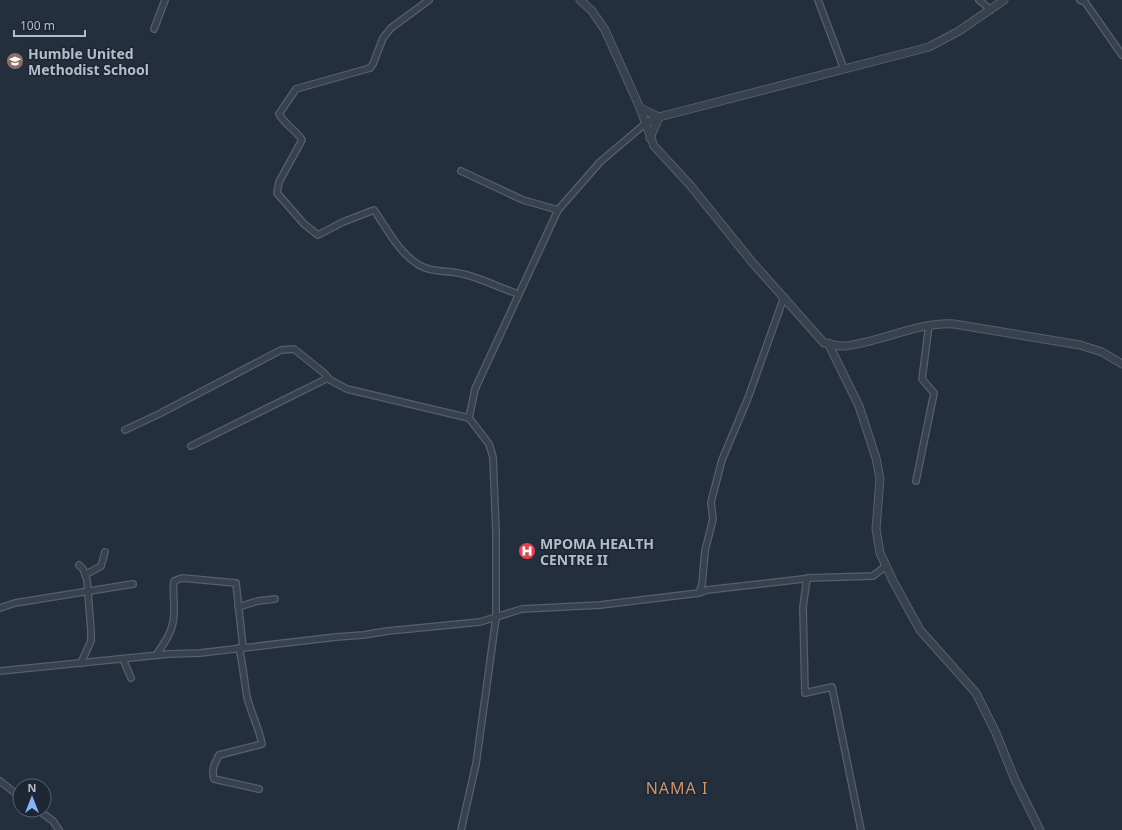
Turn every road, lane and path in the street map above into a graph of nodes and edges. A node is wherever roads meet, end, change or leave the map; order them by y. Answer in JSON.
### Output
{"nodes":[{"id":1,"x":165,"y":0,"type":"edge"},
{"id":2,"x":429,"y":0,"type":"edge"},
{"id":3,"x":580,"y":0,"type":"edge"},
{"id":4,"x":818,"y":0,"type":"edge"},
{"id":5,"x":979,"y":0,"type":"edge"},
{"id":6,"x":1004,"y":0,"type":"edge"},
{"id":7,"x":1080,"y":0,"type":"edge"},
{"id":8,"x":991,"y":10,"type":"junction"},
{"id":9,"x":154,"y":29,"type":"dead end"},
{"id":10,"x":1122,"y":55,"type":"edge"},
{"id":11,"x":844,"y":69,"type":"junction"},
{"id":12,"x":640,"y":108,"type":"junction"},
{"id":13,"x":659,"y":117,"type":"junction"},
{"id":14,"x":646,"y":123,"type":"junction"},
{"id":15,"x":650,"y":138,"type":"junction"},
{"id":16,"x":460,"y":171,"type":"dead end"},
{"id":17,"x":558,"y":210,"type":"junction"},
{"id":18,"x":518,"y":294,"type":"junction"},
{"id":19,"x":784,"y":297,"type":"junction"},
{"id":20,"x":929,"y":325,"type":"junction"},
{"id":21,"x":828,"y":343,"type":"junction"},
{"id":22,"x":1122,"y":364,"type":"edge"},
{"id":23,"x":328,"y":378,"type":"junction"},
{"id":24,"x":469,"y":418,"type":"junction"},
{"id":25,"x":125,"y":430,"type":"dead end"},
{"id":26,"x":191,"y":446,"type":"dead end"},
{"id":27,"x":916,"y":481,"type":"dead end"},
{"id":28,"x":105,"y":552,"type":"dead end"},
{"id":29,"x":79,"y":566,"type":"dead end"},
{"id":30,"x":886,"y":566,"type":"junction"},
{"id":31,"x":85,"y":575,"type":"junction"},
{"id":32,"x":803,"y":579,"type":"dead end"},
{"id":33,"x":133,"y":584,"type":"dead end"},
{"id":34,"x":88,"y":591,"type":"junction"},
{"id":35,"x":699,"y":593,"type":"junction"},
{"id":36,"x":275,"y":600,"type":"dead end"},
{"id":37,"x":238,"y":607,"type":"junction"},
{"id":38,"x":0,"y":608,"type":"edge"},
{"id":39,"x":496,"y":618,"type":"junction"},
{"id":40,"x":241,"y":648,"type":"junction"},
{"id":41,"x":156,"y":655,"type":"junction"},
{"id":42,"x":123,"y":659,"type":"junction"},
{"id":43,"x":81,"y":663,"type":"junction"},
{"id":44,"x":0,"y":671,"type":"edge"},
{"id":45,"x":131,"y":678,"type":"dead end"},
{"id":46,"x":0,"y":781,"type":"edge"},
{"id":47,"x":259,"y":788,"type":"dead end"},
{"id":48,"x":12,"y":791,"type":"edge"},
{"id":49,"x":49,"y":818,"type":"edge"},
{"id":50,"x":59,"y":830,"type":"edge"},
{"id":51,"x":461,"y":830,"type":"edge"},
{"id":52,"x":861,"y":830,"type":"edge"},
{"id":53,"x":1040,"y":830,"type":"edge"}],
"edges":[{"from":1,"to":9,"type":"street"},
{"from":2,"to":18,"type":"street"},
{"from":3,"to":12,"type":"street"},
{"from":4,"to":11,"type":"street"},
{"from":5,"to":8,"type":"street"},
{"from":6,"to":8,"type":"street"},
{"from":7,"to":10,"type":"street"},
{"from":8,"to":11,"type":"street"},
{"from":11,"to":13,"type":"street"},
{"from":12,"to":13,"type":"street"},
{"from":12,"to":14,"type":"street"},
{"from":13,"to":14,"type":"street"},
{"from":13,"to":15,"type":"street"},
{"from":14,"to":15,"type":"street"},
{"from":14,"to":17,"type":"street"},
{"from":15,"to":19,"type":"street"},
{"from":16,"to":17,"type":"street"},
{"from":17,"to":18,"type":"street"},
{"from":18,"to":24,"type":"street"},
{"from":19,"to":21,"type":"street"},
{"from":19,"to":35,"type":"street"},
{"from":20,"to":21,"type":"street"},
{"from":20,"to":22,"type":"street"},
{"from":20,"to":27,"type":"street"},
{"from":21,"to":30,"type":"street"},
{"from":23,"to":24,"type":"street"},
{"from":23,"to":25,"type":"street"},
{"from":23,"to":26,"type":"street"},
{"from":24,"to":39,"type":"street"},
{"from":28,"to":31,"type":"street"},
{"from":29,"to":31,"type":"street"},
{"from":30,"to":52,"type":"street"},
{"from":30,"to":53,"type":"street"},
{"from":31,"to":34,"type":"street"},
{"from":32,"to":35,"type":"street"},
{"from":33,"to":34,"type":"street"},
{"from":34,"to":38,"type":"street"},
{"from":34,"to":43,"type":"street"},
{"from":35,"to":39,"type":"street"},
{"from":36,"to":37,"type":"street"},
{"from":37,"to":40,"type":"street"},
{"from":37,"to":41,"type":"street"},
{"from":39,"to":40,"type":"street"},
{"from":39,"to":51,"type":"street"},
{"from":40,"to":41,"type":"street"},
{"from":40,"to":47,"type":"street"},
{"from":41,"to":42,"type":"street"},
{"from":42,"to":43,"type":"street"},
{"from":42,"to":45,"type":"street"},
{"from":43,"to":44,"type":"street"},
{"from":46,"to":48,"type":"street"},
{"from":49,"to":50,"type":"street"}]}
